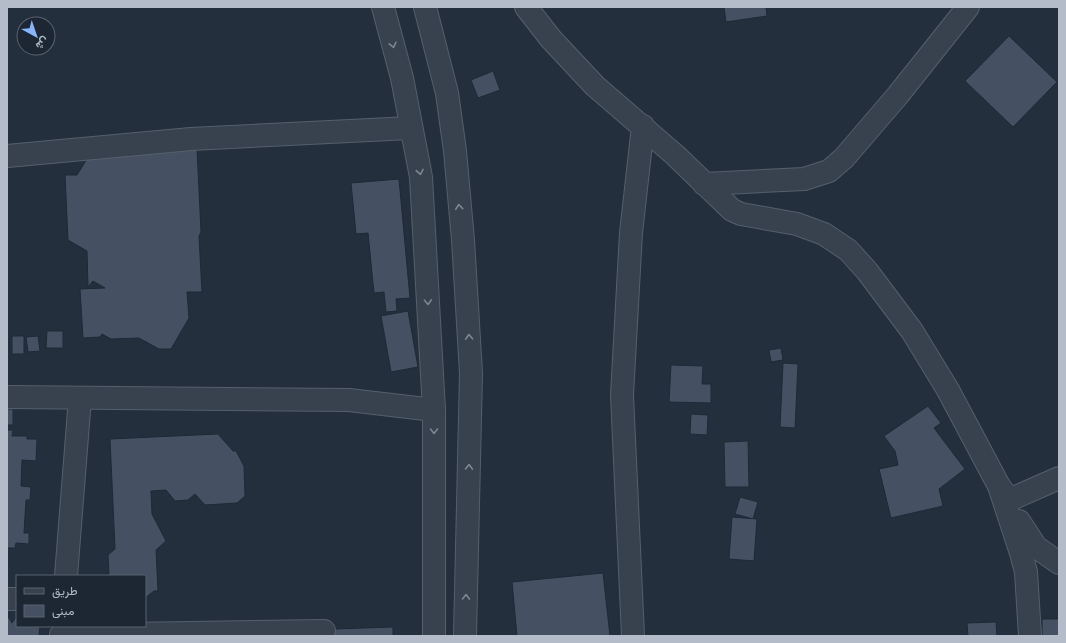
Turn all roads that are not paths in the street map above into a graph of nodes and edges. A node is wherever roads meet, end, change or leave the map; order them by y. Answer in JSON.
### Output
{"nodes":[{"id":1,"x":383,"y":7,"type":"edge"},
{"id":2,"x":424,"y":7,"type":"edge"},
{"id":3,"x":526,"y":7,"type":"edge"},
{"id":4,"x":968,"y":7,"type":"edge"},
{"id":5,"x":643,"y":126,"type":"junction"},
{"id":6,"x":410,"y":128,"type":"junction"},
{"id":7,"x":7,"y":156,"type":"edge"},
{"id":8,"x":704,"y":184,"type":"junction"},
{"id":9,"x":7,"y":397,"type":"edge"},
{"id":10,"x":80,"y":398,"type":"junction"},
{"id":11,"x":434,"y":410,"type":"junction"},
{"id":12,"x":1059,"y":478,"type":"edge"},
{"id":13,"x":1004,"y":493,"type":"junction"},
{"id":14,"x":1059,"y":563,"type":"edge"},
{"id":15,"x":66,"y":575,"type":"edge"},
{"id":16,"x":324,"y":631,"type":"dead end"},
{"id":17,"x":61,"y":632,"type":"edge"},
{"id":18,"x":236,"y":634,"type":"edge"},
{"id":19,"x":434,"y":636,"type":"edge"},
{"id":20,"x":465,"y":636,"type":"edge"},
{"id":21,"x":633,"y":636,"type":"edge"},
{"id":22,"x":1030,"y":636,"type":"edge"}],
"edges":[{"from":1,"to":6,"type":"street","one_way":true},
{"from":20,"to":2,"type":"street","one_way":true},
{"from":3,"to":5,"type":"street"},
{"from":4,"to":8,"type":"street"},
{"from":5,"to":8,"type":"street"},
{"from":5,"to":21,"type":"street"},
{"from":6,"to":7,"type":"street"},
{"from":6,"to":11,"type":"street","one_way":true},
{"from":8,"to":13,"type":"street"},
{"from":9,"to":10,"type":"street"},
{"from":10,"to":11,"type":"street"},
{"from":10,"to":15,"type":"street"},
{"from":11,"to":19,"type":"street","one_way":true},
{"from":12,"to":13,"type":"street"},
{"from":13,"to":14,"type":"street"},
{"from":13,"to":22,"type":"street"},
{"from":16,"to":18,"type":"street"},
{"from":17,"to":18,"type":"street"}]}
